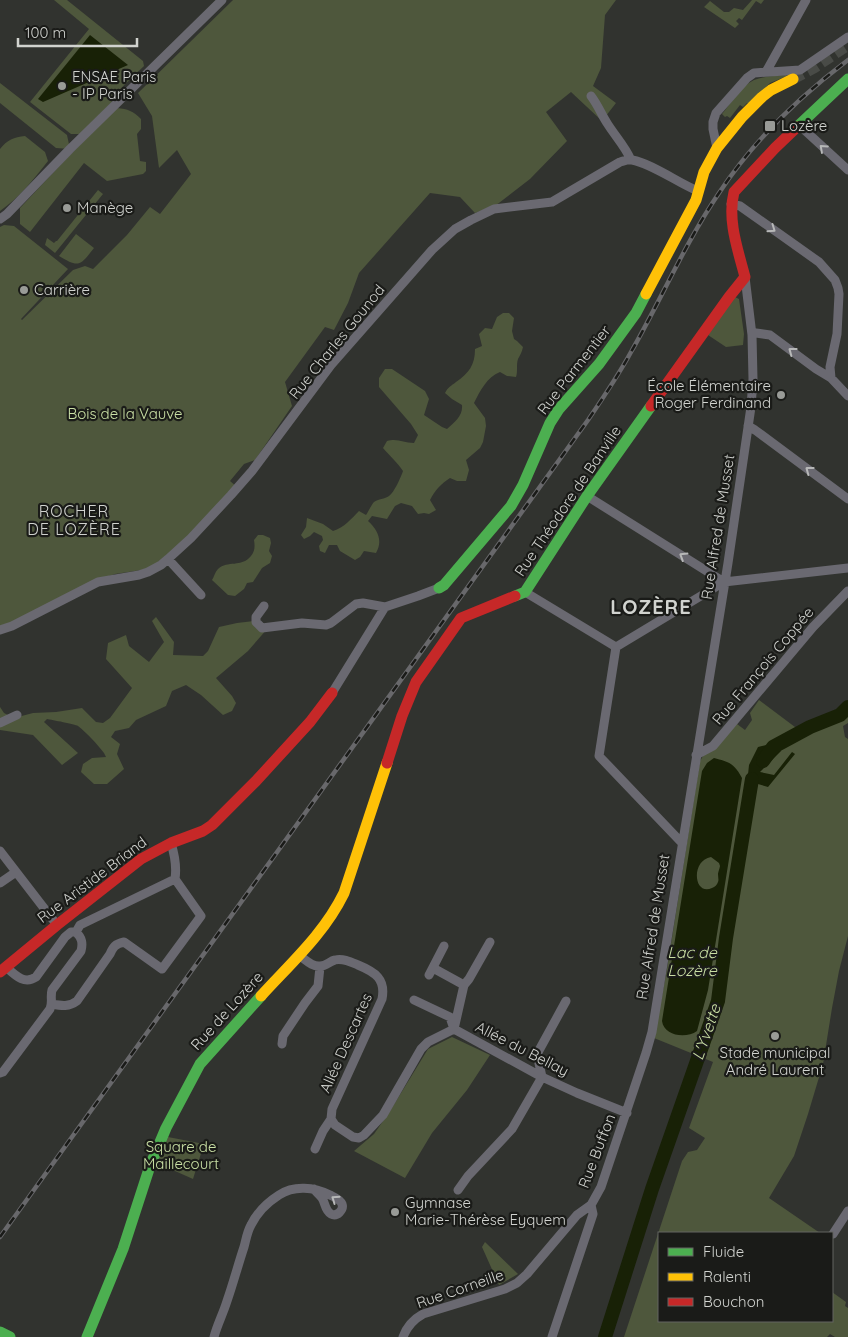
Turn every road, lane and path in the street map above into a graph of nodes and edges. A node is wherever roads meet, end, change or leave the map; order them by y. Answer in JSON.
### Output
{"nodes":[{"id":1,"x":222,"y":0,"type":"edge"},
{"id":2,"x":806,"y":0,"type":"edge"},
{"id":3,"x":848,"y":37,"type":"edge"},
{"id":4,"x":766,"y":72,"type":"junction"},
{"id":5,"x":793,"y":79,"type":"tunnel mouth"},
{"id":6,"x":848,"y":79,"type":"edge"},
{"id":7,"x":591,"y":96,"type":"dead end"},
{"id":8,"x":799,"y":125,"type":"junction"},
{"id":9,"x":717,"y":148,"type":"junction"},
{"id":10,"x":631,"y":160,"type":"junction"},
{"id":11,"x":848,"y":170,"type":"edge"},
{"id":12,"x":700,"y":188,"type":"junction"},
{"id":13,"x":731,"y":204,"type":"junction"},
{"id":14,"x":0,"y":219,"type":"edge"},
{"id":15,"x":745,"y":277,"type":"junction"},
{"id":16,"x":843,"y":294,"type":"edge"},
{"id":17,"x":752,"y":335,"type":"junction"},
{"id":18,"x":831,"y":378,"type":"junction"},
{"id":19,"x":848,"y":396,"type":"edge"},
{"id":20,"x":748,"y":426,"type":"junction"},
{"id":21,"x":587,"y":496,"type":"junction"},
{"id":22,"x":848,"y":499,"type":"edge"},
{"id":23,"x":168,"y":559,"type":"junction"},
{"id":24,"x":848,"y":568,"type":"edge"},
{"id":25,"x":724,"y":582,"type":"junction"},
{"id":26,"x":439,"y":588,"type":"joint"},
{"id":27,"x":848,"y":590,"type":"edge"},
{"id":28,"x":525,"y":592,"type":"junction"},
{"id":29,"x":201,"y":595,"type":"dead end"},
{"id":30,"x":264,"y":606,"type":"dead end"},
{"id":31,"x":385,"y":607,"type":"junction"},
{"id":32,"x":0,"y":630,"type":"edge"},
{"id":33,"x":616,"y":647,"type":"junction"},
{"id":34,"x":332,"y":693,"type":"joint"},
{"id":35,"x":17,"y":715,"type":"dead end"},
{"id":36,"x":402,"y":716,"type":"joint"},
{"id":37,"x":0,"y":723,"type":"edge"},
{"id":38,"x":696,"y":754,"type":"junction"},
{"id":39,"x":171,"y":843,"type":"junction"},
{"id":40,"x":682,"y":843,"type":"junction"},
{"id":41,"x":0,"y":851,"type":"edge"},
{"id":42,"x":16,"y":872,"type":"junction"},
{"id":43,"x":175,"y":879,"type":"junction"},
{"id":44,"x":0,"y":884,"type":"edge"},
{"id":45,"x":57,"y":925,"type":"junction"},
{"id":46,"x":76,"y":932,"type":"junction"},
{"id":47,"x":490,"y":942,"type":"dead end"},
{"id":48,"x":444,"y":946,"type":"dead end"},
{"id":49,"x":300,"y":956,"type":"junction"},
{"id":50,"x":320,"y":966,"type":"junction"},
{"id":51,"x":3,"y":970,"type":"edge"},
{"id":52,"x":464,"y":984,"type":"junction"},
{"id":53,"x":414,"y":1000,"type":"dead end"},
{"id":54,"x":566,"y":1001,"type":"dead end"},
{"id":55,"x":52,"y":1004,"type":"junction"},
{"id":56,"x":454,"y":1029,"type":"junction"},
{"id":57,"x":652,"y":1032,"type":"joint"},
{"id":58,"x":282,"y":1044,"type":"dead end"},
{"id":59,"x":0,"y":1073,"type":"edge"},
{"id":60,"x":542,"y":1076,"type":"junction"},
{"id":61,"x":627,"y":1113,"type":"junction"},
{"id":62,"x":331,"y":1119,"type":"junction"},
{"id":63,"x":315,"y":1149,"type":"dead end"},
{"id":64,"x":314,"y":1189,"type":"dead end"},
{"id":65,"x":458,"y":1190,"type":"dead end"},
{"id":66,"x":591,"y":1205,"type":"junction"},
{"id":67,"x":848,"y":1211,"type":"edge"},
{"id":68,"x":833,"y":1233,"type":"edge"},
{"id":69,"x":0,"y":1332,"type":"edge"},
{"id":70,"x":10,"y":1337,"type":"edge"},
{"id":71,"x":80,"y":1337,"type":"edge"},
{"id":72,"x":88,"y":1337,"type":"edge"},
{"id":73,"x":214,"y":1337,"type":"edge"},
{"id":74,"x":403,"y":1337,"type":"edge"},
{"id":75,"x":552,"y":1337,"type":"edge"}],
"edges":[{"from":1,"to":14,"type":"street"},
{"from":2,"to":4,"type":"street"},
{"from":3,"to":4,"type":"street"},
{"from":4,"to":9,"type":"street"},
{"from":5,"to":9,"type":"street","name":"Rue Parmentier"},
{"from":6,"to":8,"type":"street"},
{"from":7,"to":10,"type":"street"},
{"from":11,"to":8,"type":"street","one_way":true},
{"from":8,"to":13,"type":"street"},
{"from":9,"to":12,"type":"street","name":"Rue Parmentier"},
{"from":10,"to":12,"type":"street"},
{"from":10,"to":23,"type":"street","name":"Rue Charles Gounod"},
{"from":12,"to":26,"type":"street","name":"Rue Parmentier"},
{"from":13,"to":15,"type":"street","name":"Rue Alfred de Musset"},
{"from":13,"to":16,"type":"street","one_way":true},
{"from":15,"to":17,"type":"street","name":"Rue Alfred de Musset"},
{"from":15,"to":21,"type":"street","name":"Rue Théodore de Banville"},
{"from":16,"to":18,"type":"street"},
{"from":18,"to":17,"type":"street","one_way":true},
{"from":17,"to":20,"type":"street","name":"Rue Alfred de Musset"},
{"from":18,"to":19,"type":"street"},
{"from":22,"to":20,"type":"street","one_way":true},
{"from":20,"to":25,"type":"street","name":"Rue Alfred de Musset"},
{"from":25,"to":21,"type":"street","one_way":true},
{"from":21,"to":28,"type":"street","name":"Rue Théodore de Banville"},
{"from":23,"to":29,"type":"street"},
{"from":23,"to":32,"type":"street","name":"Rue Charles Gounod"},
{"from":24,"to":25,"type":"street"},
{"from":25,"to":33,"type":"street"},
{"from":25,"to":38,"type":"street","name":"Rue Alfred de Musset"},
{"from":26,"to":31,"type":"street"},
{"from":27,"to":38,"type":"street","name":"Rue François Coppée"},
{"from":28,"to":33,"type":"street"},
{"from":28,"to":36,"type":"street","name":"Rue Théodore de Banville"},
{"from":30,"to":31,"type":"street"},
{"from":31,"to":34,"type":"street"},
{"from":33,"to":40,"type":"street"},
{"from":34,"to":39,"type":"street","name":"Rue Aristide Briand"},
{"from":35,"to":37,"type":"street"},
{"from":36,"to":49,"type":"street","name":"Rue de Lozère"},
{"from":38,"to":40,"type":"street","name":"Rue Alfred de Musset"},
{"from":39,"to":43,"type":"street"},
{"from":39,"to":45,"type":"street","name":"Rue Aristide Briand"},
{"from":40,"to":57,"type":"street","name":"Rue Alfred de Musset"},
{"from":41,"to":42,"type":"street"},
{"from":42,"to":44,"type":"street"},
{"from":42,"to":45,"type":"street"},
{"from":43,"to":46,"type":"street"},
{"from":43,"to":55,"type":"street"},
{"from":45,"to":51,"type":"street","name":"Rue Aristide Briand"},
{"from":46,"to":51,"type":"street"},
{"from":46,"to":55,"type":"street"},
{"from":47,"to":52,"type":"street"},
{"from":48,"to":52,"type":"street"},
{"from":49,"to":50,"type":"street"},
{"from":49,"to":72,"type":"street","name":"Rue de Lozère"},
{"from":50,"to":58,"type":"street"},
{"from":50,"to":62,"type":"street","name":"Allée Descartes"},
{"from":52,"to":56,"type":"street"},
{"from":53,"to":56,"type":"street","name":"Allée du Bellay"},
{"from":54,"to":60,"type":"street"},
{"from":55,"to":59,"type":"street"},
{"from":56,"to":60,"type":"street","name":"Allée du Bellay"},
{"from":56,"to":62,"type":"street"},
{"from":57,"to":61,"type":"street","name":"Rue Buffon"},
{"from":60,"to":61,"type":"street","name":"Allée du Bellay"},
{"from":60,"to":65,"type":"street"},
{"from":61,"to":66,"type":"street","name":"Rue Buffon"},
{"from":62,"to":63,"type":"street","name":"Allée Descartes"},
{"from":64,"to":73,"type":"street"},
{"from":66,"to":74,"type":"street","name":"Rue Corneille"},
{"from":66,"to":75,"type":"street","name":"Rue Buffon"},
{"from":67,"to":68,"type":"street"},
{"from":69,"to":70,"type":"street"},
{"from":71,"to":72,"type":"street"}]}
